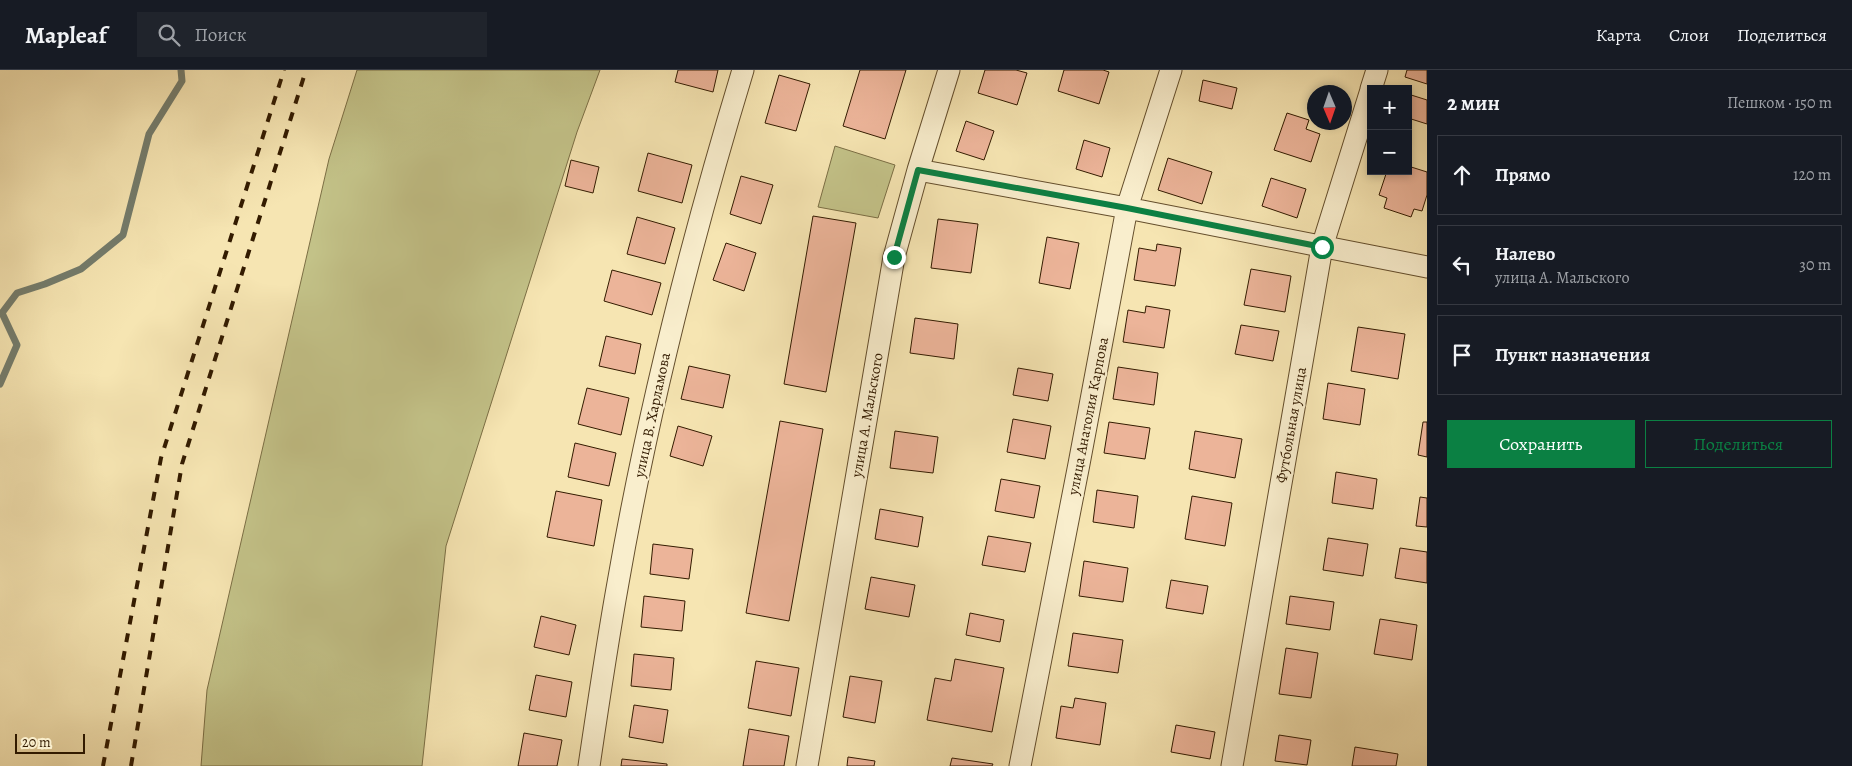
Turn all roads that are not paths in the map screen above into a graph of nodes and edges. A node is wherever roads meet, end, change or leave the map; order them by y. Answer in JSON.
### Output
{"nodes":[{"id":1,"x":743,"y":70,"type":"edge"},
{"id":2,"x":949,"y":70,"type":"edge"},
{"id":3,"x":1171,"y":70,"type":"edge"},
{"id":4,"x":1377,"y":70,"type":"edge"},
{"id":5,"x":1372,"y":85,"type":"edge"},
{"id":6,"x":1367,"y":102,"type":"edge"},
{"id":7,"x":918,"y":170,"type":"junction"},
{"id":8,"x":1127,"y":208,"type":"junction"},
{"id":9,"x":1322,"y":247,"type":"junction"},
{"id":10,"x":1427,"y":267,"type":"edge"},
{"id":11,"x":589,"y":766,"type":"edge"},
{"id":12,"x":807,"y":766,"type":"edge"},
{"id":13,"x":1020,"y":766,"type":"edge"},
{"id":14,"x":1232,"y":766,"type":"edge"}],
"edges":[{"from":1,"to":11,"type":"street","name":"улица В. Харламова"},
{"from":2,"to":7,"type":"street","name":"улица А. Мальского"},
{"from":3,"to":8,"type":"street","name":"улица Анатолия Карпова"},
{"from":4,"to":5,"type":"street","name":"Футбольная улица"},
{"from":6,"to":9,"type":"street","name":"Футбольная улица"},
{"from":7,"to":8,"type":"street"},
{"from":7,"to":12,"type":"street","name":"улица А. Мальского"},
{"from":8,"to":9,"type":"street"},
{"from":8,"to":13,"type":"street","name":"улица Анатолия Карпова"},
{"from":9,"to":10,"type":"street"},
{"from":9,"to":14,"type":"street","name":"Футбольная улица"}]}
